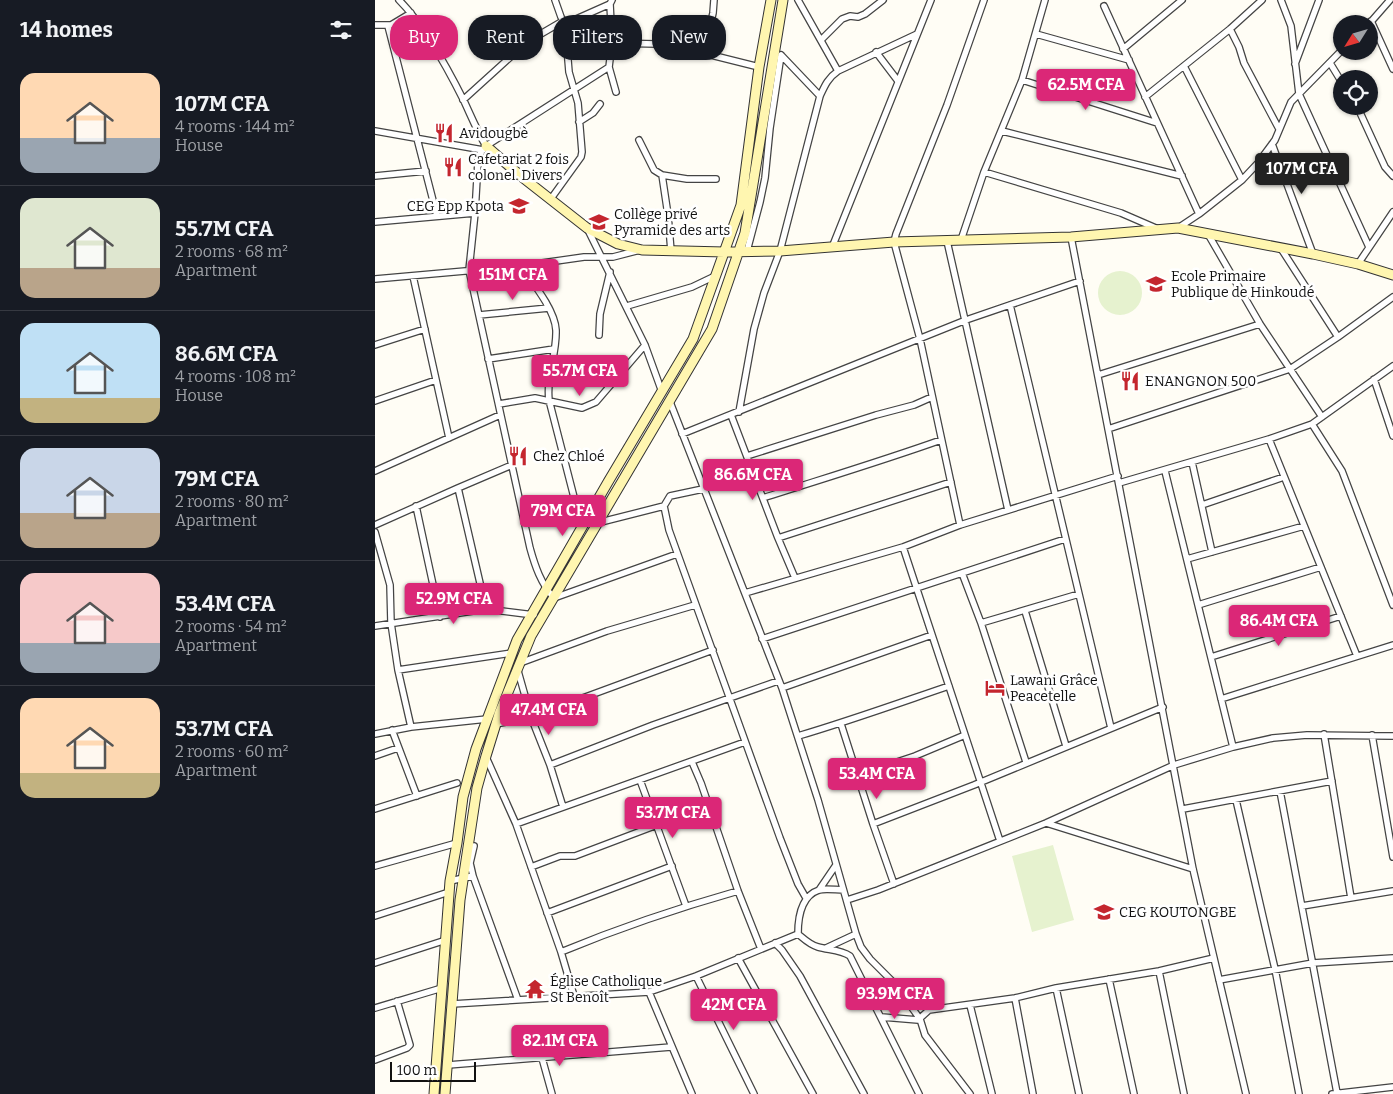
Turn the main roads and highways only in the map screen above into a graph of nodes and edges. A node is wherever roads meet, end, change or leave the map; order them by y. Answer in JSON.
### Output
{"nodes":[{"id":1,"x":771,"y":0,"type":"edge"},
{"id":2,"x":783,"y":0,"type":"edge"},
{"id":3,"x":485,"y":148,"type":"road end"},
{"id":4,"x":743,"y":251,"type":"junction"},
{"id":5,"x":725,"y":252,"type":"junction"},
{"id":6,"x":1393,"y":275,"type":"edge"},
{"id":7,"x":434,"y":1094,"type":"edge"},
{"id":8,"x":445,"y":1094,"type":"edge"}],
"edges":[{"from":1,"to":5,"type":"main road"},
{"from":2,"to":4,"type":"main road"},
{"from":3,"to":5,"type":"main road"},
{"from":4,"to":5,"type":"main road"},
{"from":4,"to":6,"type":"main road"},
{"from":4,"to":8,"type":"main road"},
{"from":5,"to":7,"type":"main road"}]}
